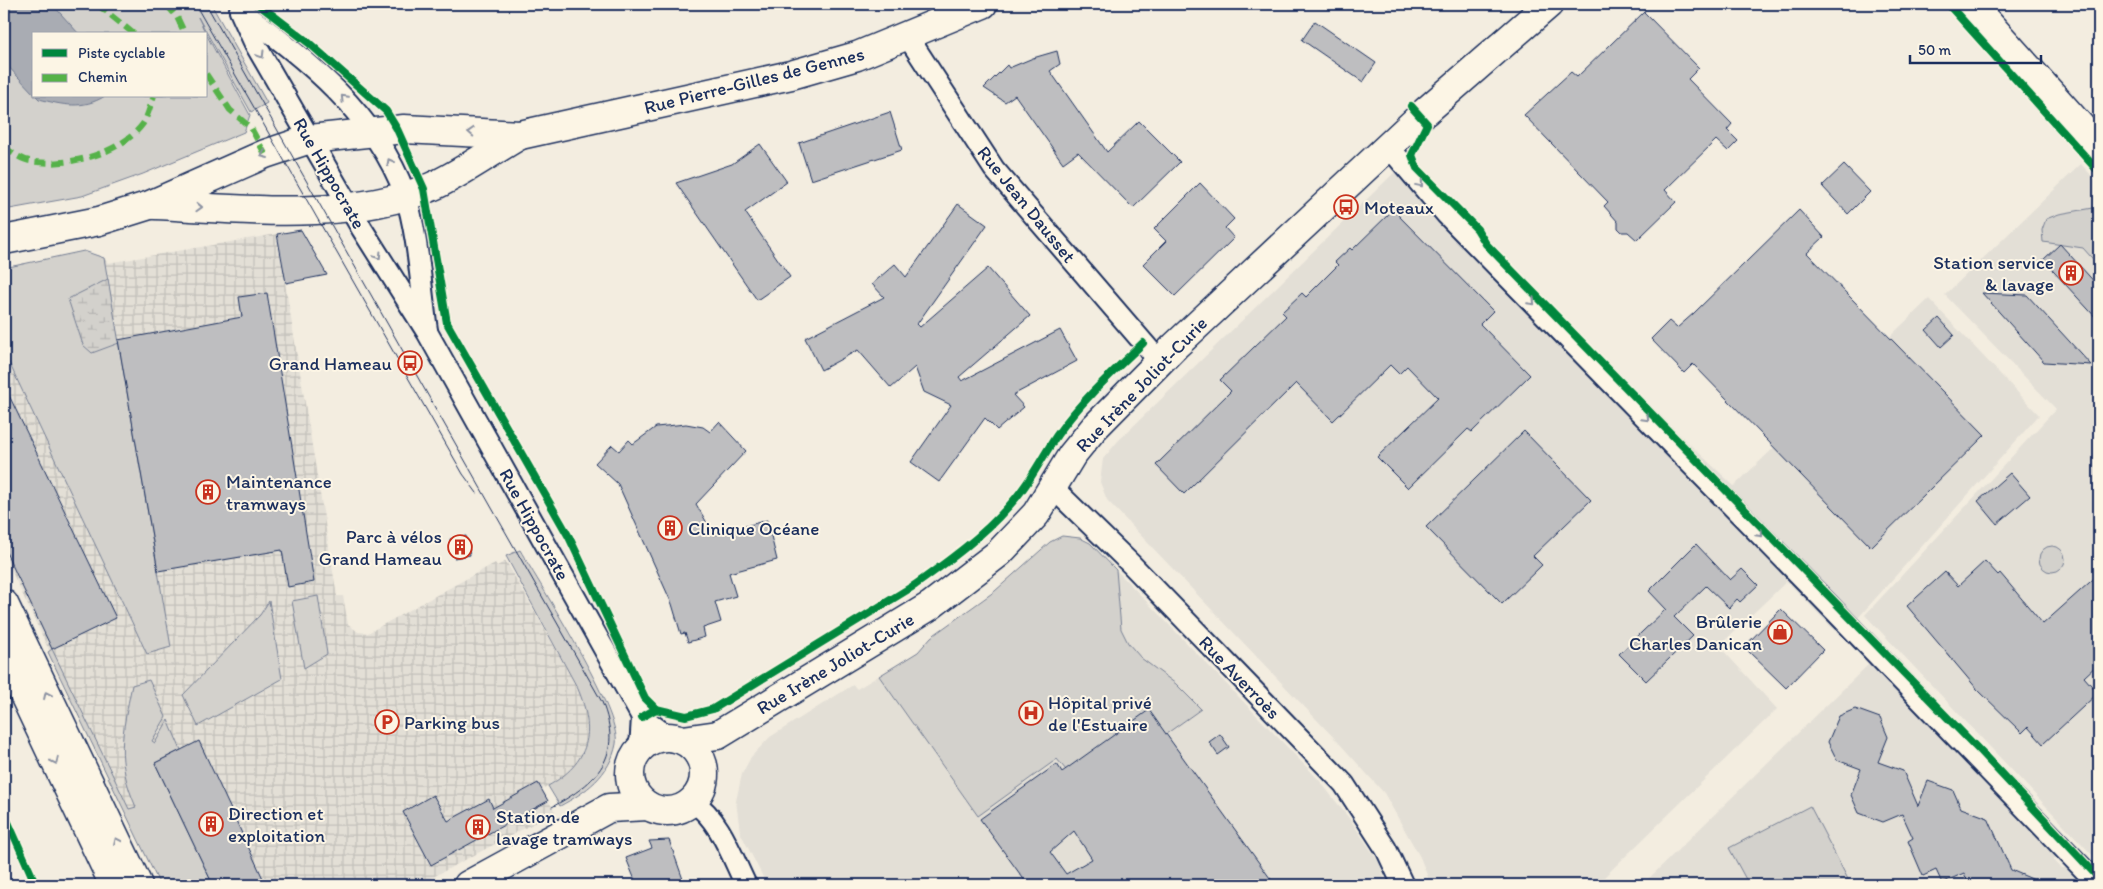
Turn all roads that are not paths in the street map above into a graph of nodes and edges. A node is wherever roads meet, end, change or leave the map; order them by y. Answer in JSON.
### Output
{"nodes":[{"id":1,"x":982,"y":4,"type":"edge"},
{"id":2,"x":1549,"y":4,"type":"edge"},
{"id":3,"x":1971,"y":4,"type":"edge"},
{"id":4,"x":237,"y":7,"type":"edge"},
{"id":5,"x":908,"y":37,"type":"junction"},
{"id":6,"x":372,"y":130,"type":"junction"},
{"id":7,"x":520,"y":135,"type":"junction"},
{"id":8,"x":310,"y":139,"type":"junction"},
{"id":9,"x":1389,"y":147,"type":"junction"},
{"id":10,"x":2099,"y":147,"type":"edge"},
{"id":11,"x":405,"y":196,"type":"junction"},
{"id":12,"x":150,"y":205,"type":"junction"},
{"id":13,"x":349,"y":206,"type":"junction"},
{"id":14,"x":4,"y":240,"type":"edge"},
{"id":15,"x":427,"y":332,"type":"junction"},
{"id":16,"x":1160,"y":362,"type":"junction"},
{"id":17,"x":1052,"y":487,"type":"junction"},
{"id":18,"x":4,"y":604,"type":"edge"},
{"id":19,"x":4,"y":654,"type":"edge"},
{"id":20,"x":642,"y":717,"type":"junction"},
{"id":21,"x":718,"y":735,"type":"junction"},
{"id":22,"x":675,"y":738,"type":"junction"},
{"id":23,"x":635,"y":760,"type":"junction"},
{"id":24,"x":703,"y":762,"type":"junction"},
{"id":25,"x":693,"y":802,"type":"junction"},
{"id":26,"x":648,"y":806,"type":"junction"},
{"id":27,"x":609,"y":808,"type":"junction"},
{"id":28,"x":2099,"y":884,"type":"edge"},
{"id":29,"x":114,"y":885,"type":"edge"},
{"id":30,"x":138,"y":885,"type":"edge"},
{"id":31,"x":468,"y":885,"type":"edge"},
{"id":32,"x":746,"y":885,"type":"edge"},
{"id":33,"x":1403,"y":885,"type":"edge"}],
"edges":[{"from":1,"to":5,"type":"main road","name":"Rue Pierre-Gilles de Gennes"},
{"from":2,"to":9,"type":"main road","name":"Rue Irène Joliot-Curie"},
{"from":3,"to":10,"type":"main road"},
{"from":6,"to":4,"type":"street","name":"Rue Hippocrate","one_way":true},
{"from":4,"to":8,"type":"street","name":"Rue Hippocrate","one_way":true},
{"from":5,"to":7,"type":"main road","name":"Rue Pierre-Gilles de Gennes"},
{"from":5,"to":16,"type":"street","name":"Rue Jean Dausset"},
{"from":7,"to":6,"type":"main road","name":"Rue Pierre-Gilles de Gennes","one_way":true},
{"from":6,"to":8,"type":"main road","name":"Rue Pierre-Gilles de Gennes"},
{"from":11,"to":6,"type":"street","name":"Rue Hippocrate","one_way":true},
{"from":7,"to":11,"type":"main road","name":"Rue Pierre-Gilles de Gennes"},
{"from":8,"to":12,"type":"main road","name":"Rue Pierre-Gilles de Gennes","one_way":true},
{"from":8,"to":13,"type":"street","name":"Rue Hippocrate"},
{"from":9,"to":16,"type":"main road","name":"Rue Irène Joliot-Curie"},
{"from":9,"to":28,"type":"street","one_way":true},
{"from":11,"to":13,"type":"main road","name":"Rue Pierre-Gilles de Gennes"},
{"from":11,"to":15,"type":"street","name":"Rue Hippocrate"},
{"from":12,"to":13,"type":"main road","name":"Rue Pierre-Gilles de Gennes","one_way":true},
{"from":12,"to":14,"type":"main road","name":"Rue Pierre-Gilles de Gennes"},
{"from":13,"to":15,"type":"street","name":"Rue Hippocrate","one_way":true},
{"from":15,"to":20,"type":"street","name":"Rue Hippocrate"},
{"from":16,"to":17,"type":"main road","name":"Rue Irène Joliot-Curie"},
{"from":17,"to":21,"type":"main road","name":"Rue Irène Joliot-Curie"},
{"from":17,"to":33,"type":"street","name":"Rue Averroès"},
{"from":30,"to":18,"type":"main road","one_way":true},
{"from":19,"to":29,"type":"main road","one_way":true},
{"from":20,"to":22,"type":"street","name":"Rue Hippocrate"},
{"from":20,"to":23,"type":"street"},
{"from":21,"to":22,"type":"main road","name":"Rue Irène Joliot-Curie"},
{"from":21,"to":24,"type":"main road","name":"Rue Irène Joliot-Curie"},
{"from":22,"to":23,"type":"main road"},
{"from":22,"to":24,"type":"main road"},
{"from":23,"to":26,"type":"main road"},
{"from":23,"to":27,"type":"main road"},
{"from":24,"to":25,"type":"main road"},
{"from":25,"to":26,"type":"main road"},
{"from":25,"to":32,"type":"street"},
{"from":26,"to":27,"type":"main road"},
{"from":27,"to":31,"type":"main road"}]}
